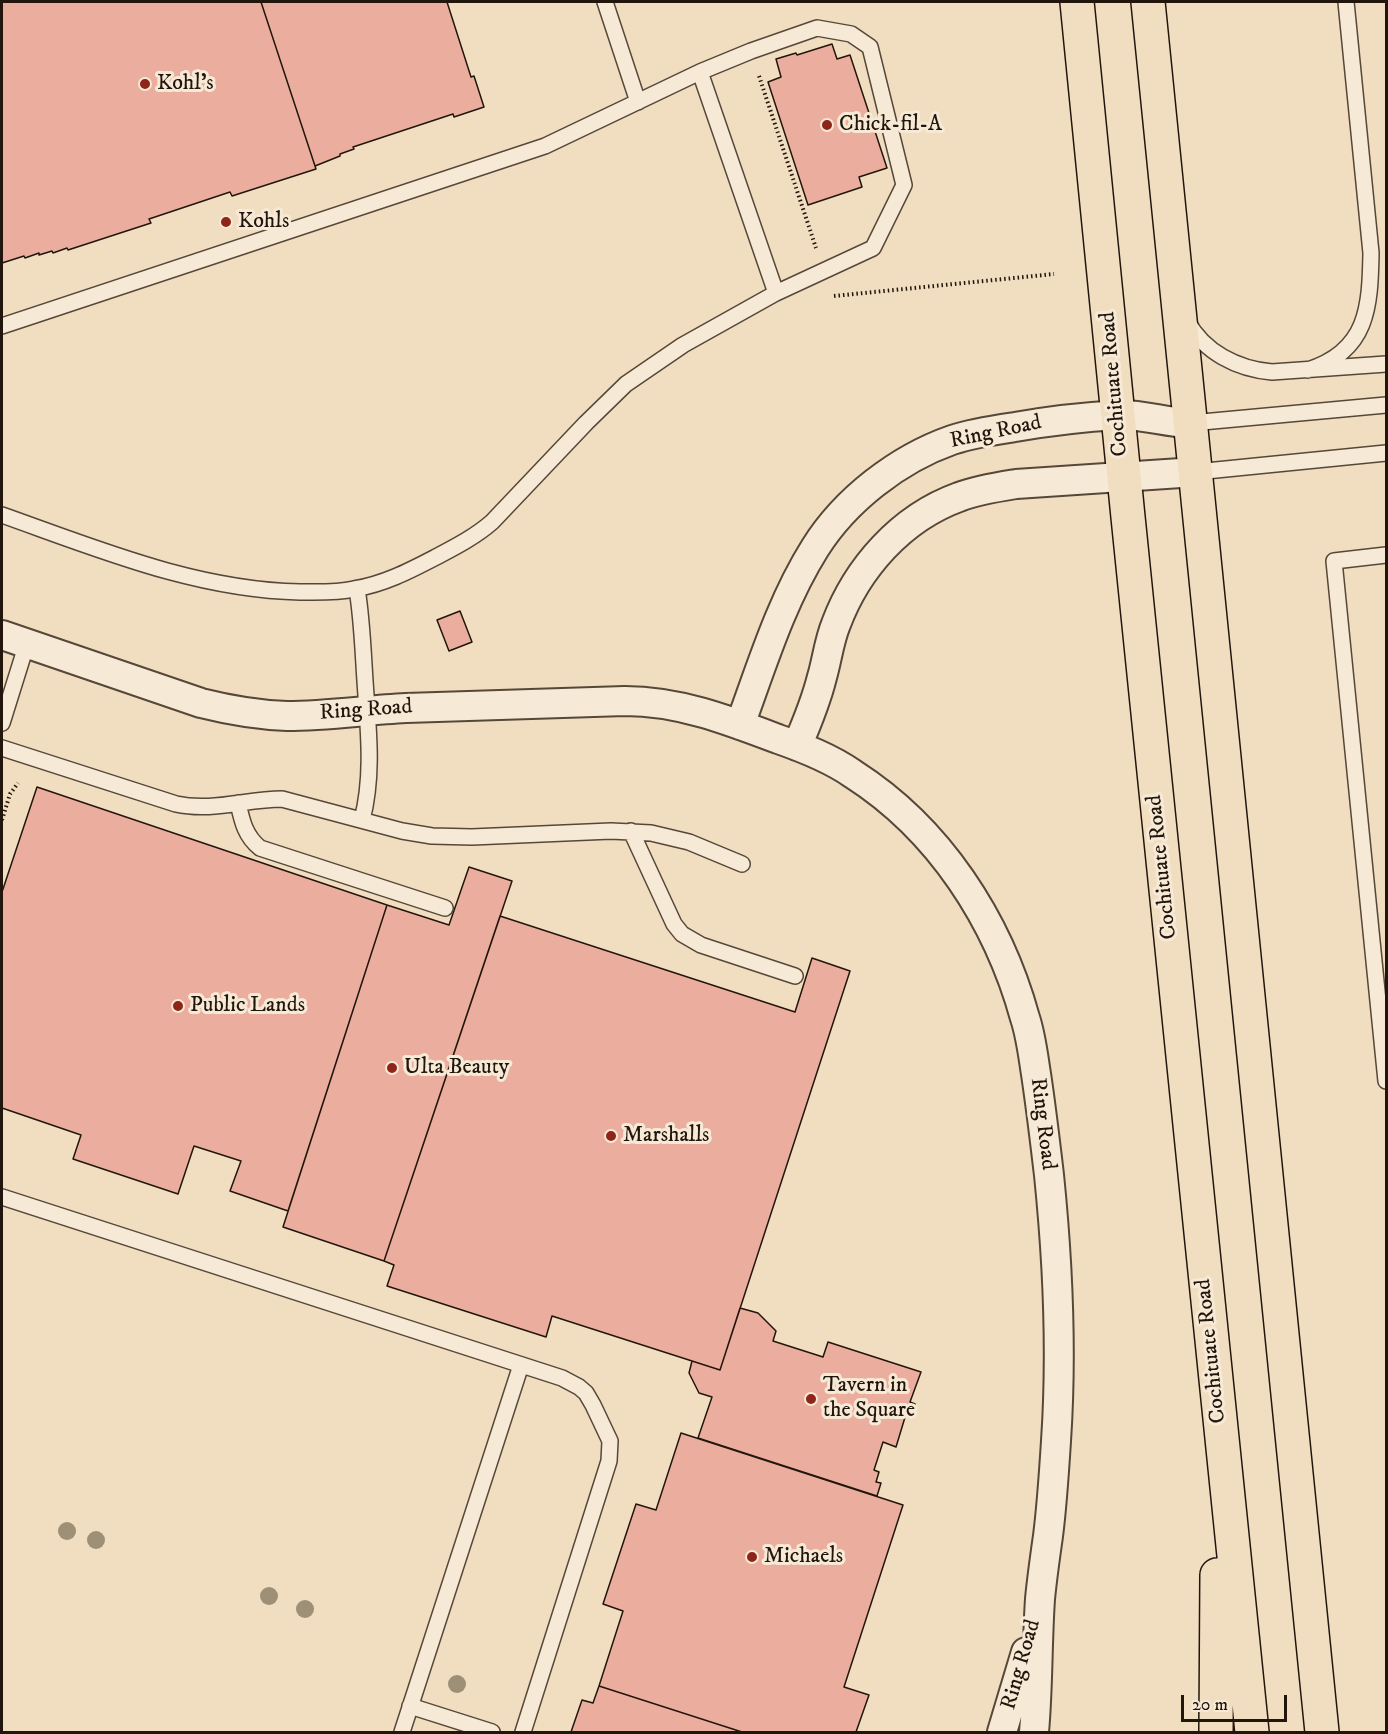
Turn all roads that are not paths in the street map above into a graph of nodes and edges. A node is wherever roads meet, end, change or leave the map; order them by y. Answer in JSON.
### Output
{"nodes":[{"id":1,"x":605,"y":2,"type":"edge"},
{"id":2,"x":1077,"y":2,"type":"edge"},
{"id":3,"x":1148,"y":2,"type":"edge"},
{"id":4,"x":1346,"y":2,"type":"edge"},
{"id":5,"x":700,"y":72,"type":"junction"},
{"id":6,"x":638,"y":102,"type":"junction"},
{"id":7,"x":776,"y":293,"type":"junction"},
{"id":8,"x":1178,"y":296,"type":"junction"},
{"id":9,"x":2,"y":326,"type":"edge"},
{"id":10,"x":1386,"y":364,"type":"edge"},
{"id":11,"x":1308,"y":370,"type":"junction"},
{"id":12,"x":1386,"y":405,"type":"edge"},
{"id":13,"x":1118,"y":415,"type":"junction"},
{"id":14,"x":1191,"y":423,"type":"junction"},
{"id":15,"x":1386,"y":453,"type":"edge"},
{"id":16,"x":1196,"y":472,"type":"junction"},
{"id":17,"x":1124,"y":476,"type":"junction"},
{"id":18,"x":2,"y":515,"type":"edge"},
{"id":19,"x":1386,"y":555,"type":"edge"},
{"id":20,"x":357,"y":589,"type":"junction"},
{"id":21,"x":14,"y":639,"type":"edge"},
{"id":22,"x":367,"y":712,"type":"junction"},
{"id":23,"x":2,"y":723,"type":"edge"},
{"id":24,"x":740,"y":725,"type":"junction"},
{"id":25,"x":797,"y":746,"type":"junction"},
{"id":26,"x":2,"y":748,"type":"edge"},
{"id":27,"x":238,"y":803,"type":"junction"},
{"id":28,"x":362,"y":820,"type":"junction"},
{"id":29,"x":631,"y":831,"type":"junction"},
{"id":30,"x":742,"y":864,"type":"dead end"},
{"id":31,"x":445,"y":908,"type":"dead end"},
{"id":32,"x":795,"y":975,"type":"dead end"},
{"id":33,"x":1386,"y":1081,"type":"edge"},
{"id":34,"x":2,"y":1197,"type":"edge"},
{"id":35,"x":521,"y":1365,"type":"junction"},
{"id":36,"x":1217,"y":1402,"type":"junction"},
{"id":37,"x":1040,"y":1597,"type":"junction"},
{"id":38,"x":410,"y":1706,"type":"junction"},
{"id":39,"x":402,"y":1732,"type":"edge"},
{"id":40,"x":492,"y":1732,"type":"edge"},
{"id":41,"x":523,"y":1732,"type":"edge"},
{"id":42,"x":1002,"y":1732,"type":"edge"},
{"id":43,"x":1034,"y":1732,"type":"edge"},
{"id":44,"x":1216,"y":1732,"type":"edge"},
{"id":45,"x":1251,"y":1732,"type":"edge"},
{"id":46,"x":1322,"y":1732,"type":"edge"}],
"edges":[{"from":1,"to":6,"type":"lane"},
{"from":2,"to":13,"type":"main road","name":"Cochituate Road"},
{"from":3,"to":8,"type":"main road"},
{"from":4,"to":11,"type":"lane"},
{"from":5,"to":6,"type":"lane"},
{"from":5,"to":7,"type":"lane"},
{"from":5,"to":7,"type":"lane"},
{"from":6,"to":9,"type":"lane"},
{"from":7,"to":20,"type":"lane"},
{"from":8,"to":11,"type":"lane"},
{"from":8,"to":14,"type":"main road"},
{"from":10,"to":11,"type":"lane"},
{"from":12,"to":14,"type":"lane"},
{"from":13,"to":14,"type":"street","name":"Ring Road"},
{"from":13,"to":17,"type":"main road","name":"Cochituate Road"},
{"from":13,"to":24,"type":"street","name":"Ring Road"},
{"from":14,"to":16,"type":"main road"},
{"from":15,"to":16,"type":"lane"},
{"from":16,"to":17,"type":"street"},
{"from":16,"to":46,"type":"main road"},
{"from":17,"to":25,"type":"street"},
{"from":17,"to":36,"type":"main road","name":"Cochituate Road"},
{"from":18,"to":20,"type":"lane"},
{"from":19,"to":33,"type":"lane"},
{"from":20,"to":22,"type":"lane"},
{"from":21,"to":22,"type":"street","name":"Ring Road"},
{"from":21,"to":23,"type":"lane"},
{"from":22,"to":24,"type":"street","name":"Ring Road"},
{"from":22,"to":28,"type":"lane"},
{"from":24,"to":25,"type":"street","name":"Ring Road"},
{"from":25,"to":37,"type":"street","name":"Ring Road"},
{"from":26,"to":27,"type":"lane"},
{"from":27,"to":28,"type":"lane"},
{"from":27,"to":31,"type":"lane"},
{"from":28,"to":29,"type":"lane"},
{"from":29,"to":30,"type":"lane"},
{"from":29,"to":32,"type":"lane"},
{"from":34,"to":35,"type":"lane"},
{"from":35,"to":38,"type":"lane"},
{"from":35,"to":41,"type":"lane"},
{"from":36,"to":44,"type":"main road"},
{"from":36,"to":45,"type":"main road","name":"Cochituate Road"},
{"from":37,"to":42,"type":"street","name":"Ring Road"},
{"from":37,"to":43,"type":"street","name":"Ring Road"},
{"from":38,"to":39,"type":"lane"},
{"from":38,"to":40,"type":"lane"}]}
